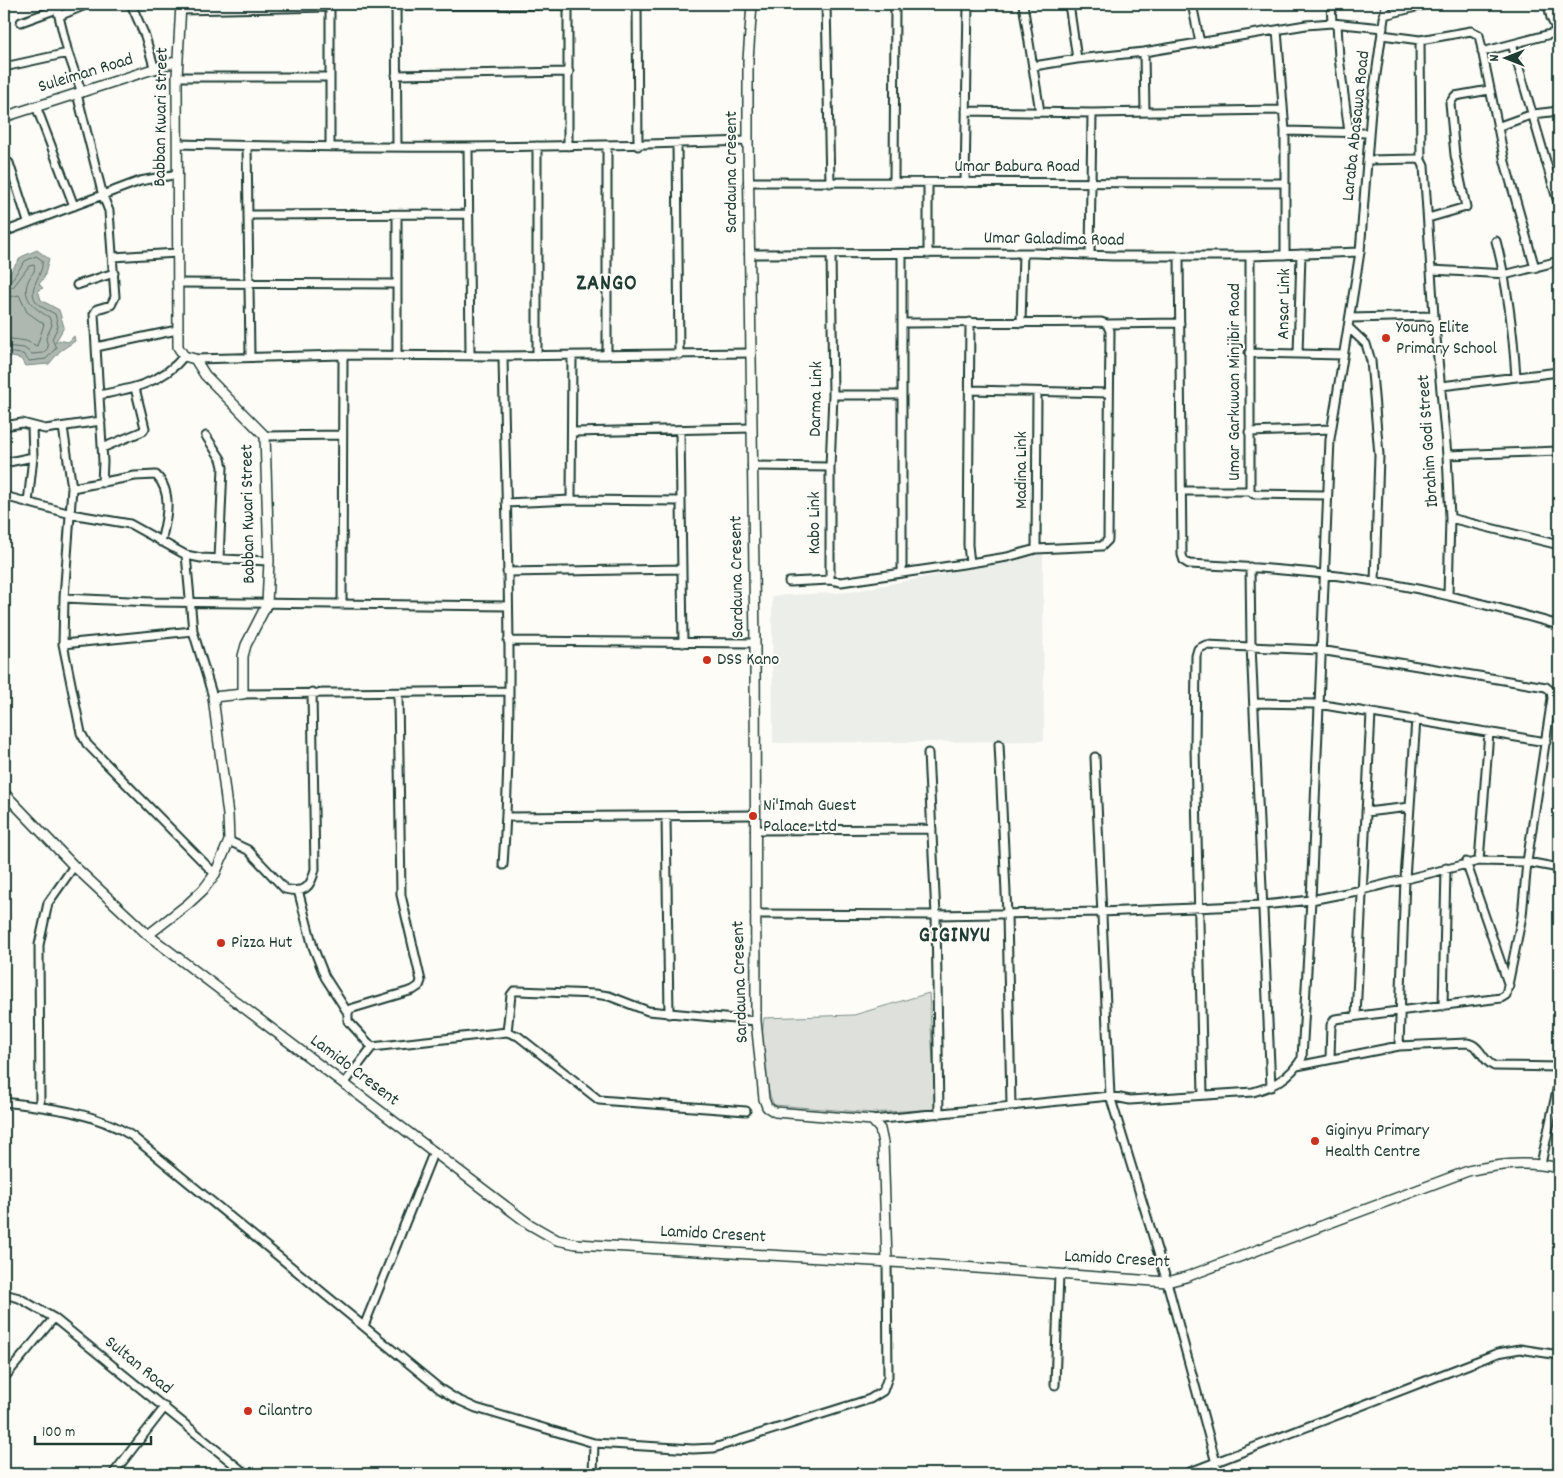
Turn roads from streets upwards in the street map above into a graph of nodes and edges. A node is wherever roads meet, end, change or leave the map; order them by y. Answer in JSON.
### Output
{"nodes":[{"id":1,"x":88,"y":4,"type":"edge"},
{"id":2,"x":131,"y":4,"type":"edge"},
{"id":3,"x":396,"y":4,"type":"edge"},
{"id":4,"x":568,"y":4,"type":"edge"},
{"id":5,"x":637,"y":4,"type":"edge"},
{"id":6,"x":752,"y":4,"type":"edge"},
{"id":7,"x":826,"y":4,"type":"edge"},
{"id":8,"x":895,"y":4,"type":"edge"},
{"id":9,"x":968,"y":4,"type":"edge"},
{"id":10,"x":1023,"y":4,"type":"edge"},
{"id":11,"x":1069,"y":4,"type":"edge"},
{"id":12,"x":1192,"y":4,"type":"edge"},
{"id":13,"x":1331,"y":4,"type":"edge"},
{"id":14,"x":1386,"y":4,"type":"edge"},
{"id":15,"x":1428,"y":4,"type":"edge"},
{"id":16,"x":260,"y":5,"type":"edge"},
{"id":17,"x":330,"y":5,"type":"edge"},
{"id":18,"x":181,"y":7,"type":"edge"},
{"id":19,"x":1548,"y":7,"type":"edge"},
{"id":20,"x":57,"y":10,"type":"edge"},
{"id":21,"x":1559,"y":10,"type":"edge"},
{"id":22,"x":1384,"y":15,"type":"junction"},
{"id":23,"x":21,"y":22,"type":"dead end"},
{"id":24,"x":1334,"y":23,"type":"junction"},
{"id":25,"x":1277,"y":30,"type":"junction"},
{"id":26,"x":1382,"y":31,"type":"junction"},
{"id":27,"x":1558,"y":34,"type":"edge"},
{"id":28,"x":1420,"y":40,"type":"junction"},
{"id":29,"x":1200,"y":43,"type":"junction"},
{"id":30,"x":1512,"y":44,"type":"junction"},
{"id":31,"x":68,"y":52,"type":"junction"},
{"id":32,"x":1144,"y":52,"type":"junction"},
{"id":33,"x":1482,"y":52,"type":"junction"},
{"id":34,"x":1077,"y":58,"type":"junction"},
{"id":35,"x":178,"y":61,"type":"junction"},
{"id":36,"x":1034,"y":66,"type":"junction"},
{"id":37,"x":4,"y":67,"type":"edge"},
{"id":38,"x":155,"y":70,"type":"junction"},
{"id":39,"x":569,"y":72,"type":"junction"},
{"id":40,"x":396,"y":75,"type":"junction"},
{"id":41,"x":177,"y":77,"type":"junction"},
{"id":42,"x":330,"y":77,"type":"junction"},
{"id":43,"x":1489,"y":90,"type":"junction"},
{"id":44,"x":80,"y":93,"type":"junction"},
{"id":45,"x":36,"y":106,"type":"junction"},
{"id":46,"x":1283,"y":110,"type":"junction"},
{"id":47,"x":966,"y":111,"type":"junction"},
{"id":48,"x":1040,"y":112,"type":"junction"},
{"id":49,"x":1145,"y":112,"type":"junction"},
{"id":50,"x":1559,"y":112,"type":"edge"},
{"id":51,"x":1092,"y":113,"type":"junction"},
{"id":52,"x":1533,"y":114,"type":"junction"},
{"id":53,"x":4,"y":117,"type":"edge"},
{"id":54,"x":1497,"y":127,"type":"junction"},
{"id":55,"x":1285,"y":131,"type":"junction"},
{"id":56,"x":1349,"y":132,"type":"junction"},
{"id":57,"x":1369,"y":133,"type":"junction"},
{"id":58,"x":748,"y":141,"type":"junction"},
{"id":59,"x":178,"y":144,"type":"junction"},
{"id":60,"x":677,"y":144,"type":"junction"},
{"id":61,"x":247,"y":146,"type":"junction"},
{"id":62,"x":330,"y":146,"type":"junction"},
{"id":63,"x":397,"y":146,"type":"junction"},
{"id":64,"x":537,"y":146,"type":"junction"},
{"id":65,"x":568,"y":146,"type":"junction"},
{"id":66,"x":608,"y":146,"type":"junction"},
{"id":67,"x":638,"y":146,"type":"junction"},
{"id":68,"x":468,"y":148,"type":"junction"},
{"id":69,"x":4,"y":160,"type":"edge"},
{"id":70,"x":1367,"y":160,"type":"junction"},
{"id":71,"x":1421,"y":160,"type":"junction"},
{"id":72,"x":178,"y":174,"type":"junction"},
{"id":73,"x":748,"y":182,"type":"junction"},
{"id":74,"x":1092,"y":182,"type":"junction"},
{"id":75,"x":830,"y":183,"type":"junction"},
{"id":76,"x":894,"y":183,"type":"junction"},
{"id":77,"x":928,"y":183,"type":"junction"},
{"id":78,"x":965,"y":183,"type":"junction"},
{"id":79,"x":1285,"y":183,"type":"junction"},
{"id":80,"x":103,"y":196,"type":"junction"},
{"id":81,"x":1559,"y":205,"type":"edge"},
{"id":82,"x":74,"y":206,"type":"junction"},
{"id":83,"x":468,"y":214,"type":"junction"},
{"id":84,"x":248,"y":215,"type":"junction"},
{"id":85,"x":397,"y":215,"type":"junction"},
{"id":86,"x":1428,"y":218,"type":"junction"},
{"id":87,"x":28,"y":222,"type":"junction"},
{"id":88,"x":4,"y":232,"type":"edge"},
{"id":89,"x":1496,"y":241,"type":"dead end"},
{"id":90,"x":1360,"y":252,"type":"junction"},
{"id":91,"x":177,"y":253,"type":"junction"},
{"id":92,"x":1023,"y":253,"type":"junction"},
{"id":93,"x":749,"y":254,"type":"junction"},
{"id":94,"x":831,"y":254,"type":"junction"},
{"id":95,"x":902,"y":254,"type":"junction"},
{"id":96,"x":928,"y":254,"type":"junction"},
{"id":97,"x":1301,"y":254,"type":"junction"},
{"id":98,"x":1090,"y":255,"type":"junction"},
{"id":99,"x":1285,"y":255,"type":"junction"},
{"id":100,"x":1179,"y":256,"type":"junction"},
{"id":101,"x":1250,"y":256,"type":"junction"},
{"id":102,"x":113,"y":257,"type":"junction"},
{"id":103,"x":1559,"y":261,"type":"edge"},
{"id":104,"x":1535,"y":268,"type":"junction"},
{"id":105,"x":1431,"y":270,"type":"junction"},
{"id":106,"x":114,"y":273,"type":"junction"},
{"id":107,"x":1504,"y":274,"type":"junction"},
{"id":108,"x":177,"y":283,"type":"junction"},
{"id":109,"x":249,"y":284,"type":"junction"},
{"id":110,"x":396,"y":284,"type":"junction"},
{"id":111,"x":77,"y":285,"type":"dead end"},
{"id":112,"x":1434,"y":316,"type":"junction"},
{"id":113,"x":1350,"y":318,"type":"junction"},
{"id":114,"x":970,"y":322,"type":"junction"},
{"id":115,"x":903,"y":323,"type":"junction"},
{"id":116,"x":1020,"y":323,"type":"junction"},
{"id":117,"x":1180,"y":323,"type":"junction"},
{"id":118,"x":1107,"y":324,"type":"junction"},
{"id":119,"x":1348,"y":327,"type":"junction"},
{"id":120,"x":177,"y":330,"type":"junction"},
{"id":121,"x":96,"y":347,"type":"junction"},
{"id":122,"x":1249,"y":353,"type":"junction"},
{"id":123,"x":679,"y":354,"type":"junction"},
{"id":124,"x":751,"y":354,"type":"junction"},
{"id":125,"x":1298,"y":354,"type":"junction"},
{"id":126,"x":343,"y":355,"type":"junction"},
{"id":127,"x":397,"y":355,"type":"junction"},
{"id":128,"x":607,"y":355,"type":"junction"},
{"id":129,"x":1343,"y":355,"type":"junction"},
{"id":130,"x":184,"y":356,"type":"junction"},
{"id":131,"x":250,"y":356,"type":"junction"},
{"id":132,"x":470,"y":356,"type":"junction"},
{"id":133,"x":503,"y":356,"type":"junction"},
{"id":134,"x":538,"y":356,"type":"junction"},
{"id":135,"x":572,"y":356,"type":"junction"},
{"id":136,"x":195,"y":359,"type":"junction"},
{"id":137,"x":1559,"y":372,"type":"edge"},
{"id":138,"x":1516,"y":377,"type":"junction"},
{"id":139,"x":1441,"y":386,"type":"junction"},
{"id":140,"x":135,"y":388,"type":"junction"},
{"id":141,"x":970,"y":390,"type":"junction"},
{"id":142,"x":1038,"y":392,"type":"junction"},
{"id":143,"x":1109,"y":393,"type":"junction"},
{"id":144,"x":99,"y":395,"type":"junction"},
{"id":145,"x":833,"y":395,"type":"junction"},
{"id":146,"x":902,"y":395,"type":"junction"},
{"id":147,"x":101,"y":421,"type":"junction"},
{"id":148,"x":4,"y":426,"type":"edge"},
{"id":149,"x":32,"y":426,"type":"junction"},
{"id":150,"x":63,"y":426,"type":"junction"},
{"id":151,"x":752,"y":428,"type":"junction"},
{"id":152,"x":1331,"y":429,"type":"junction"},
{"id":153,"x":680,"y":430,"type":"junction"},
{"id":154,"x":573,"y":432,"type":"junction"},
{"id":155,"x":1249,"y":432,"type":"junction"},
{"id":156,"x":342,"y":435,"type":"junction"},
{"id":157,"x":206,"y":436,"type":"dead end"},
{"id":158,"x":265,"y":436,"type":"junction"},
{"id":159,"x":102,"y":448,"type":"junction"},
{"id":160,"x":1559,"y":451,"type":"edge"},
{"id":161,"x":1447,"y":455,"type":"junction"},
{"id":162,"x":33,"y":457,"type":"junction"},
{"id":163,"x":4,"y":463,"type":"edge"},
{"id":164,"x":752,"y":466,"type":"junction"},
{"id":165,"x":830,"y":467,"type":"junction"},
{"id":166,"x":102,"y":483,"type":"junction"},
{"id":167,"x":72,"y":488,"type":"junction"},
{"id":168,"x":1182,"y":491,"type":"junction"},
{"id":169,"x":1250,"y":491,"type":"junction"},
{"id":170,"x":1327,"y":494,"type":"junction"},
{"id":171,"x":4,"y":496,"type":"edge"},
{"id":172,"x":571,"y":500,"type":"junction"},
{"id":173,"x":680,"y":501,"type":"junction"},
{"id":174,"x":506,"y":502,"type":"junction"},
{"id":175,"x":28,"y":503,"type":"junction"},
{"id":176,"x":71,"y":514,"type":"junction"},
{"id":177,"x":1450,"y":518,"type":"junction"},
{"id":178,"x":161,"y":542,"type":"junction"},
{"id":179,"x":1559,"y":545,"type":"edge"},
{"id":180,"x":1036,"y":549,"type":"junction"},
{"id":181,"x":186,"y":555,"type":"junction"},
{"id":182,"x":219,"y":559,"type":"junction"},
{"id":183,"x":269,"y":561,"type":"junction"},
{"id":184,"x":970,"y":562,"type":"junction"},
{"id":185,"x":1250,"y":567,"type":"junction"},
{"id":186,"x":681,"y":569,"type":"junction"},
{"id":187,"x":507,"y":572,"type":"junction"},
{"id":188,"x":902,"y":573,"type":"junction"},
{"id":189,"x":1323,"y":574,"type":"junction"},
{"id":190,"x":830,"y":580,"type":"junction"},
{"id":191,"x":789,"y":582,"type":"dead end"},
{"id":192,"x":1375,"y":582,"type":"junction"},
{"id":193,"x":1448,"y":595,"type":"junction"},
{"id":194,"x":64,"y":598,"type":"junction"},
{"id":195,"x":192,"y":601,"type":"junction"},
{"id":196,"x":267,"y":604,"type":"junction"},
{"id":197,"x":342,"y":605,"type":"junction"},
{"id":198,"x":508,"y":606,"type":"junction"},
{"id":199,"x":1559,"y":625,"type":"edge"},
{"id":200,"x":193,"y":630,"type":"junction"},
{"id":201,"x":508,"y":641,"type":"junction"},
{"id":202,"x":682,"y":643,"type":"junction"},
{"id":203,"x":755,"y":643,"type":"junction"},
{"id":204,"x":63,"y":644,"type":"junction"},
{"id":205,"x":1251,"y":645,"type":"junction"},
{"id":206,"x":1320,"y":650,"type":"junction"},
{"id":207,"x":508,"y":691,"type":"junction"},
{"id":208,"x":312,"y":692,"type":"junction"},
{"id":209,"x":398,"y":692,"type":"junction"},
{"id":210,"x":243,"y":694,"type":"junction"},
{"id":211,"x":213,"y":697,"type":"junction"},
{"id":212,"x":1255,"y":703,"type":"junction"},
{"id":213,"x":1318,"y":704,"type":"junction"},
{"id":214,"x":1371,"y":713,"type":"junction"},
{"id":215,"x":1416,"y":719,"type":"junction"},
{"id":216,"x":1489,"y":732,"type":"junction"},
{"id":217,"x":1546,"y":742,"type":"junction"},
{"id":218,"x":999,"y":744,"type":"dead end"},
{"id":219,"x":928,"y":753,"type":"dead end"},
{"id":220,"x":1095,"y":757,"type":"dead end"},
{"id":221,"x":4,"y":793,"type":"edge"},
{"id":222,"x":1410,"y":807,"type":"junction"},
{"id":223,"x":1366,"y":812,"type":"junction"},
{"id":224,"x":754,"y":816,"type":"junction"},
{"id":225,"x":506,"y":817,"type":"junction"},
{"id":226,"x":666,"y":817,"type":"junction"},
{"id":227,"x":932,"y":829,"type":"junction"},
{"id":228,"x":755,"y":830,"type":"junction"},
{"id":229,"x":229,"y":841,"type":"junction"},
{"id":230,"x":1479,"y":860,"type":"junction"},
{"id":231,"x":1466,"y":862,"type":"junction"},
{"id":232,"x":1527,"y":862,"type":"junction"},
{"id":233,"x":503,"y":865,"type":"dead end"},
{"id":234,"x":74,"y":866,"type":"junction"},
{"id":235,"x":1446,"y":868,"type":"junction"},
{"id":236,"x":1559,"y":868,"type":"edge"},
{"id":237,"x":215,"y":874,"type":"junction"},
{"id":238,"x":1405,"y":878,"type":"junction"},
{"id":239,"x":298,"y":890,"type":"junction"},
{"id":240,"x":1362,"y":890,"type":"junction"},
{"id":241,"x":1311,"y":900,"type":"junction"},
{"id":242,"x":1263,"y":905,"type":"junction"},
{"id":243,"x":1198,"y":906,"type":"junction"},
{"id":244,"x":1101,"y":912,"type":"junction"},
{"id":245,"x":755,"y":914,"type":"junction"},
{"id":246,"x":1007,"y":914,"type":"junction"},
{"id":247,"x":936,"y":915,"type":"junction"},
{"id":248,"x":148,"y":935,"type":"junction"},
{"id":249,"x":1509,"y":986,"type":"junction"},
{"id":250,"x":1443,"y":1006,"type":"junction"},
{"id":251,"x":1400,"y":1012,"type":"junction"},
{"id":252,"x":348,"y":1013,"type":"junction"},
{"id":253,"x":669,"y":1014,"type":"junction"},
{"id":254,"x":1356,"y":1016,"type":"junction"},
{"id":255,"x":756,"y":1021,"type":"junction"},
{"id":256,"x":507,"y":1032,"type":"junction"},
{"id":257,"x":1399,"y":1046,"type":"junction"},
{"id":258,"x":372,"y":1047,"type":"junction"},
{"id":259,"x":1330,"y":1059,"type":"junction"},
{"id":260,"x":1297,"y":1066,"type":"junction"},
{"id":261,"x":1559,"y":1068,"type":"edge"},
{"id":262,"x":1559,"y":1081,"type":"edge"},
{"id":263,"x":344,"y":1084,"type":"junction"},
{"id":264,"x":1271,"y":1087,"type":"junction"},
{"id":265,"x":1203,"y":1095,"type":"junction"},
{"id":266,"x":1110,"y":1096,"type":"junction"},
{"id":267,"x":4,"y":1102,"type":"edge"},
{"id":268,"x":40,"y":1106,"type":"junction"},
{"id":269,"x":1011,"y":1106,"type":"junction"},
{"id":270,"x":746,"y":1111,"type":"dead end"},
{"id":271,"x":939,"y":1114,"type":"junction"},
{"id":272,"x":872,"y":1120,"type":"junction"},
{"id":273,"x":434,"y":1151,"type":"junction"},
{"id":274,"x":1541,"y":1164,"type":"junction"},
{"id":275,"x":1559,"y":1168,"type":"edge"},
{"id":276,"x":887,"y":1261,"type":"junction"},
{"id":277,"x":1059,"y":1274,"type":"junction"},
{"id":278,"x":1167,"y":1282,"type":"junction"},
{"id":279,"x":4,"y":1294,"type":"edge"},
{"id":280,"x":54,"y":1318,"type":"junction"},
{"id":281,"x":364,"y":1326,"type":"junction"},
{"id":282,"x":1559,"y":1355,"type":"edge"},
{"id":283,"x":4,"y":1378,"type":"edge"},
{"id":284,"x":1055,"y":1385,"type":"dead end"},
{"id":285,"x":166,"y":1407,"type":"junction"},
{"id":286,"x":594,"y":1443,"type":"junction"},
{"id":287,"x":1216,"y":1462,"type":"junction"},
{"id":288,"x":113,"y":1474,"type":"edge"},
{"id":289,"x":246,"y":1474,"type":"edge"},
{"id":290,"x":593,"y":1474,"type":"edge"},
{"id":291,"x":1185,"y":1474,"type":"edge"},
{"id":292,"x":1219,"y":1474,"type":"edge"}],
"edges":[{"from":1,"to":20,"type":"street"},
{"from":2,"to":38,"type":"street"},
{"from":3,"to":4,"type":"street"},
{"from":3,"to":40,"type":"street"},
{"from":4,"to":39,"type":"street"},
{"from":5,"to":67,"type":"street"},
{"from":6,"to":58,"type":"street","name":"Sardauna Cresent"},
{"from":7,"to":75,"type":"street"},
{"from":8,"to":76,"type":"street"},
{"from":9,"to":47,"type":"street"},
{"from":10,"to":36,"type":"street"},
{"from":11,"to":34,"type":"street"},
{"from":12,"to":29,"type":"street"},
{"from":13,"to":24,"type":"street"},
{"from":14,"to":22,"type":"street","name":"Laraba Abasawa Road"},
{"from":15,"to":22,"type":"street"},
{"from":16,"to":17,"type":"street"},
{"from":16,"to":18,"type":"street"},
{"from":17,"to":42,"type":"street"},
{"from":18,"to":35,"type":"street","name":"Babban Kwari Street"},
{"from":19,"to":21,"type":"street"},
{"from":19,"to":27,"type":"street"},
{"from":20,"to":23,"type":"street"},
{"from":20,"to":31,"type":"street"},
{"from":22,"to":26,"type":"street","name":"Laraba Abasawa Road"},
{"from":24,"to":25,"type":"street"},
{"from":24,"to":26,"type":"street"},
{"from":24,"to":56,"type":"street"},
{"from":25,"to":29,"type":"street"},
{"from":25,"to":46,"type":"street"},
{"from":26,"to":28,"type":"street"},
{"from":26,"to":57,"type":"street","name":"Laraba Abasawa Road"},
{"from":27,"to":30,"type":"street"},
{"from":28,"to":33,"type":"street"},
{"from":28,"to":71,"type":"street","name":"Ibrahim Godi Street"},
{"from":29,"to":32,"type":"street"},
{"from":30,"to":33,"type":"street"},
{"from":30,"to":52,"type":"street"},
{"from":31,"to":37,"type":"street"},
{"from":31,"to":44,"type":"street"},
{"from":32,"to":34,"type":"street"},
{"from":32,"to":49,"type":"street"},
{"from":33,"to":43,"type":"street"},
{"from":34,"to":36,"type":"street"},
{"from":35,"to":38,"type":"street","name":"Suleiman Road"},
{"from":35,"to":41,"type":"street","name":"Babban Kwari Street"},
{"from":36,"to":48,"type":"street"},
{"from":38,"to":44,"type":"street","name":"Suleiman Road"},
{"from":39,"to":40,"type":"street"},
{"from":39,"to":65,"type":"street"},
{"from":40,"to":63,"type":"street"},
{"from":41,"to":42,"type":"street"},
{"from":41,"to":59,"type":"street","name":"Babban Kwari Street"},
{"from":42,"to":62,"type":"street"},
{"from":43,"to":54,"type":"street"},
{"from":43,"to":86,"type":"street"},
{"from":44,"to":45,"type":"street","name":"Suleiman Road"},
{"from":44,"to":80,"type":"street"},
{"from":45,"to":53,"type":"street","name":"Suleiman Road"},
{"from":45,"to":82,"type":"street"},
{"from":46,"to":49,"type":"street"},
{"from":46,"to":55,"type":"street"},
{"from":47,"to":48,"type":"street"},
{"from":47,"to":78,"type":"street"},
{"from":48,"to":51,"type":"street"},
{"from":49,"to":51,"type":"street"},
{"from":50,"to":52,"type":"street"},
{"from":51,"to":74,"type":"street"},
{"from":52,"to":54,"type":"street"},
{"from":52,"to":81,"type":"street"},
{"from":54,"to":104,"type":"street"},
{"from":55,"to":56,"type":"street"},
{"from":55,"to":79,"type":"street"},
{"from":56,"to":57,"type":"street"},
{"from":57,"to":70,"type":"street","name":"Laraba Abasawa Road"},
{"from":58,"to":60,"type":"street"},
{"from":58,"to":73,"type":"street","name":"Sardauna Cresent"},
{"from":59,"to":61,"type":"street"},
{"from":59,"to":72,"type":"street","name":"Babban Kwari Street"},
{"from":60,"to":67,"type":"street"},
{"from":60,"to":123,"type":"street"},
{"from":61,"to":62,"type":"street"},
{"from":61,"to":84,"type":"street"},
{"from":62,"to":63,"type":"street"},
{"from":63,"to":68,"type":"street"},
{"from":64,"to":65,"type":"street"},
{"from":64,"to":68,"type":"street"},
{"from":64,"to":134,"type":"street"},
{"from":65,"to":66,"type":"street"},
{"from":66,"to":67,"type":"street"},
{"from":66,"to":128,"type":"street"},
{"from":68,"to":83,"type":"street"},
{"from":69,"to":87,"type":"street"},
{"from":70,"to":71,"type":"street"},
{"from":70,"to":90,"type":"street","name":"Laraba Abasawa Road"},
{"from":71,"to":86,"type":"street","name":"Ibrahim Godi Street"},
{"from":72,"to":80,"type":"street"},
{"from":72,"to":91,"type":"street","name":"Babban Kwari Street"},
{"from":73,"to":75,"type":"street","name":"Umar Babura Road"},
{"from":73,"to":93,"type":"street","name":"Sardauna Cresent"},
{"from":74,"to":78,"type":"street","name":"Umar Babura Road"},
{"from":74,"to":79,"type":"street","name":"Umar Babura Road"},
{"from":74,"to":98,"type":"street"},
{"from":75,"to":76,"type":"street","name":"Umar Babura Road"},
{"from":76,"to":77,"type":"street","name":"Umar Babura Road"},
{"from":77,"to":78,"type":"street","name":"Umar Babura Road"},
{"from":77,"to":96,"type":"street"},
{"from":79,"to":99,"type":"street"},
{"from":80,"to":82,"type":"street"},
{"from":80,"to":102,"type":"street"},
{"from":82,"to":87,"type":"street"},
{"from":83,"to":85,"type":"street"},
{"from":83,"to":132,"type":"street"},
{"from":84,"to":85,"type":"street"},
{"from":84,"to":109,"type":"street"},
{"from":85,"to":110,"type":"street"},
{"from":86,"to":105,"type":"street","name":"Ibrahim Godi Street"},
{"from":87,"to":88,"type":"street"},
{"from":89,"to":107,"type":"street"},
{"from":90,"to":97,"type":"street","name":"Umar Galadima Road"},
{"from":90,"to":113,"type":"street","name":"Laraba Abasawa Road"},
{"from":91,"to":102,"type":"street"},
{"from":91,"to":108,"type":"street","name":"Babban Kwari Street"},
{"from":92,"to":96,"type":"street","name":"Umar Galadima Road"},
{"from":92,"to":98,"type":"street","name":"Umar Galadima Road"},
{"from":92,"to":116,"type":"street"},
{"from":93,"to":94,"type":"street","name":"Umar Galadima Road"},
{"from":93,"to":124,"type":"street","name":"Sardauna Cresent"},
{"from":94,"to":95,"type":"street","name":"Umar Galadima Road"},
{"from":94,"to":145,"type":"street","name":"Darma Link"},
{"from":95,"to":96,"type":"street","name":"Umar Galadima Road"},
{"from":95,"to":115,"type":"street"},
{"from":97,"to":99,"type":"street","name":"Umar Galadima Road"},
{"from":97,"to":125,"type":"street","name":"Ansar Link"},
{"from":98,"to":100,"type":"street","name":"Umar Galadima Road"},
{"from":99,"to":101,"type":"street","name":"Umar Galadima Road"},
{"from":100,"to":101,"type":"street","name":"Umar Galadima Road"},
{"from":100,"to":117,"type":"street"},
{"from":101,"to":122,"type":"street","name":"Umar Garkuwan Minjibir Road"},
{"from":102,"to":106,"type":"street"},
{"from":103,"to":104,"type":"street"},
{"from":104,"to":107,"type":"street"},
{"from":105,"to":107,"type":"street"},
{"from":105,"to":112,"type":"street","name":"Ibrahim Godi Street"},
{"from":106,"to":111,"type":"street"},
{"from":106,"to":121,"type":"street"},
{"from":107,"to":138,"type":"street"},
{"from":108,"to":109,"type":"street"},
{"from":108,"to":120,"type":"street","name":"Babban Kwari Street"},
{"from":109,"to":110,"type":"street"},
{"from":109,"to":131,"type":"street"},
{"from":110,"to":127,"type":"street"},
{"from":112,"to":113,"type":"street"},
{"from":112,"to":139,"type":"street","name":"Ibrahim Godi Street"},
{"from":113,"to":119,"type":"street","name":"Laraba Abasawa Road"},
{"from":114,"to":115,"type":"street"},
{"from":114,"to":116,"type":"street"},
{"from":114,"to":141,"type":"street"},
{"from":115,"to":146,"type":"street"},
{"from":116,"to":118,"type":"street"},
{"from":117,"to":118,"type":"street"},
{"from":117,"to":168,"type":"street"},
{"from":118,"to":143,"type":"street"},
{"from":119,"to":129,"type":"street","name":"Laraba Abasawa Road"},
{"from":119,"to":192,"type":"street"},
{"from":120,"to":121,"type":"street"},
{"from":120,"to":130,"type":"street","name":"Babban Kwari Street"},
{"from":121,"to":144,"type":"street"},
{"from":122,"to":125,"type":"street"},
{"from":122,"to":155,"type":"street","name":"Umar Garkuwan Minjibir Road"},
{"from":123,"to":124,"type":"street"},
{"from":123,"to":128,"type":"street"},
{"from":124,"to":151,"type":"street","name":"Sardauna Cresent"},
{"from":125,"to":129,"type":"street"},
{"from":126,"to":127,"type":"street"},
{"from":126,"to":131,"type":"street"},
{"from":126,"to":156,"type":"street"},
{"from":127,"to":132,"type":"street"},
{"from":128,"to":135,"type":"street"},
{"from":129,"to":152,"type":"street","name":"Laraba Abasawa Road"},
{"from":130,"to":136,"type":"street"},
{"from":130,"to":140,"type":"street"},
{"from":131,"to":136,"type":"street"},
{"from":132,"to":133,"type":"street"},
{"from":133,"to":134,"type":"street"},
{"from":133,"to":174,"type":"street"},
{"from":134,"to":135,"type":"street"},
{"from":135,"to":154,"type":"street"},
{"from":136,"to":158,"type":"street","name":"Babban Kwari Street"},
{"from":137,"to":138,"type":"street"},
{"from":138,"to":139,"type":"street"},
{"from":139,"to":161,"type":"street","name":"Ibrahim Godi Street"},
{"from":140,"to":144,"type":"street"},
{"from":140,"to":159,"type":"street"},
{"from":141,"to":142,"type":"street"},
{"from":141,"to":184,"type":"street"},
{"from":142,"to":143,"type":"street"},
{"from":142,"to":180,"type":"street","name":"Madina Link"},
{"from":143,"to":180,"type":"street"},
{"from":144,"to":147,"type":"street"},
{"from":145,"to":146,"type":"street"},
{"from":145,"to":165,"type":"street","name":"Darma Link"},
{"from":146,"to":188,"type":"street"},
{"from":147,"to":150,"type":"street"},
{"from":147,"to":159,"type":"street"},
{"from":148,"to":149,"type":"street"},
{"from":149,"to":150,"type":"street"},
{"from":149,"to":162,"type":"street"},
{"from":150,"to":167,"type":"street"},
{"from":151,"to":153,"type":"street"},
{"from":151,"to":164,"type":"street","name":"Sardauna Cresent"},
{"from":152,"to":155,"type":"street"},
{"from":152,"to":170,"type":"street","name":"Laraba Abasawa Road"},
{"from":153,"to":154,"type":"street"},
{"from":153,"to":173,"type":"street"},
{"from":154,"to":172,"type":"street"},
{"from":155,"to":169,"type":"street","name":"Umar Garkuwan Minjibir Road"},
{"from":156,"to":158,"type":"street"},
{"from":156,"to":197,"type":"street"},
{"from":157,"to":182,"type":"street"},
{"from":158,"to":183,"type":"street","name":"Babban Kwari Street"},
{"from":159,"to":166,"type":"street"},
{"from":160,"to":161,"type":"street"},
{"from":161,"to":177,"type":"street","name":"Ibrahim Godi Street"},
{"from":162,"to":163,"type":"street"},
{"from":162,"to":175,"type":"street"},
{"from":164,"to":165,"type":"street"},
{"from":164,"to":203,"type":"street","name":"Sardauna Cresent"},
{"from":165,"to":190,"type":"street","name":"Kabo Link"},
{"from":166,"to":167,"type":"street"},
{"from":166,"to":178,"type":"street"},
{"from":167,"to":176,"type":"street"},
{"from":168,"to":169,"type":"street"},
{"from":168,"to":185,"type":"street"},
{"from":169,"to":170,"type":"street","name":"Umar Garkuwan Minjibir Road"},
{"from":170,"to":189,"type":"street","name":"Laraba Abasawa Road"},
{"from":171,"to":175,"type":"street"},
{"from":172,"to":173,"type":"street"},
{"from":172,"to":174,"type":"street"},
{"from":173,"to":186,"type":"street"},
{"from":174,"to":187,"type":"street"},
{"from":175,"to":176,"type":"street"},
{"from":176,"to":178,"type":"street"},
{"from":176,"to":194,"type":"street"},
{"from":177,"to":179,"type":"street"},
{"from":177,"to":193,"type":"street","name":"Ibrahim Godi Street"},
{"from":178,"to":181,"type":"street"},
{"from":180,"to":184,"type":"street"},
{"from":181,"to":182,"type":"street"},
{"from":181,"to":195,"type":"street"},
{"from":182,"to":183,"type":"street"},
{"from":183,"to":196,"type":"street","name":"Babban Kwari Street"},
{"from":184,"to":188,"type":"street"},
{"from":185,"to":189,"type":"street"},
{"from":185,"to":205,"type":"street"},
{"from":186,"to":187,"type":"street"},
{"from":186,"to":202,"type":"street"},
{"from":187,"to":198,"type":"street"},
{"from":188,"to":190,"type":"street"},
{"from":189,"to":192,"type":"street"},
{"from":189,"to":206,"type":"street","name":"Laraba Abasawa Road"},
{"from":190,"to":191,"type":"street"},
{"from":192,"to":193,"type":"street"},
{"from":193,"to":199,"type":"street"},
{"from":194,"to":195,"type":"street"},
{"from":194,"to":204,"type":"street"},
{"from":195,"to":196,"type":"street"},
{"from":195,"to":200,"type":"street"},
{"from":196,"to":197,"type":"street"},
{"from":196,"to":210,"type":"street","name":"Babban Kwari Street"},
{"from":197,"to":198,"type":"street"},
{"from":198,"to":201,"type":"street"},
{"from":200,"to":204,"type":"street"},
{"from":200,"to":211,"type":"street"},
{"from":201,"to":202,"type":"street"},
{"from":201,"to":207,"type":"street"},
{"from":202,"to":203,"type":"street"},
{"from":203,"to":224,"type":"street","name":"Sardauna Cresent"},
{"from":204,"to":237,"type":"street"},
{"from":205,"to":206,"type":"street"},
{"from":205,"to":212,"type":"street"},
{"from":205,"to":243,"type":"street"},
{"from":206,"to":213,"type":"street","name":"Laraba Abasawa Road"},
{"from":206,"to":217,"type":"street"},
{"from":207,"to":209,"type":"street"},
{"from":207,"to":225,"type":"street"},
{"from":208,"to":209,"type":"street"},
{"from":208,"to":210,"type":"street"},
{"from":208,"to":239,"type":"street"},
{"from":209,"to":252,"type":"street"},
{"from":210,"to":211,"type":"street"},
{"from":211,"to":229,"type":"street"},
{"from":212,"to":213,"type":"street"},
{"from":212,"to":242,"type":"street"},
{"from":213,"to":214,"type":"street"},
{"from":213,"to":241,"type":"street","name":"Laraba Abasawa Road"},
{"from":214,"to":215,"type":"street"},
{"from":214,"to":223,"type":"street"},
{"from":215,"to":216,"type":"street"},
{"from":215,"to":222,"type":"street"},
{"from":216,"to":217,"type":"street"},
{"from":216,"to":230,"type":"street"},
{"from":217,"to":232,"type":"street"},
{"from":218,"to":246,"type":"street"},
{"from":219,"to":227,"type":"street"},
{"from":220,"to":244,"type":"street"},
{"from":221,"to":234,"type":"street","name":"Lamido Cresent"},
{"from":222,"to":223,"type":"street"},
{"from":222,"to":238,"type":"street"},
{"from":223,"to":240,"type":"street"},
{"from":224,"to":226,"type":"street"},
{"from":224,"to":228,"type":"street","name":"Sardauna Cresent"},
{"from":225,"to":226,"type":"street"},
{"from":225,"to":233,"type":"street"},
{"from":226,"to":253,"type":"street"},
{"from":227,"to":228,"type":"street"},
{"from":227,"to":247,"type":"street"},
{"from":228,"to":245,"type":"street","name":"Sardauna Cresent"},
{"from":229,"to":237,"type":"street"},
{"from":229,"to":239,"type":"street"},
{"from":230,"to":231,"type":"street"},
{"from":230,"to":232,"type":"street"},
{"from":231,"to":235,"type":"street"},
{"from":231,"to":249,"type":"street"},
{"from":232,"to":236,"type":"street"},
{"from":232,"to":249,"type":"street"},
{"from":234,"to":248,"type":"street","name":"Lamido Cresent"},
{"from":234,"to":268,"type":"street"},
{"from":235,"to":238,"type":"street"},
{"from":235,"to":250,"type":"street"},
{"from":237,"to":248,"type":"street"},
{"from":238,"to":240,"type":"street"},
{"from":238,"to":251,"type":"street"},
{"from":239,"to":252,"type":"street"},
{"from":240,"to":241,"type":"street"},
{"from":240,"to":254,"type":"street"},
{"from":241,"to":242,"type":"street"},
{"from":241,"to":260,"type":"street","name":"Laraba Abasawa Road"},
{"from":242,"to":243,"type":"street"},
{"from":242,"to":264,"type":"street"},
{"from":243,"to":244,"type":"street"},
{"from":243,"to":265,"type":"street"},
{"from":244,"to":246,"type":"street"},
{"from":244,"to":266,"type":"street"},
{"from":245,"to":247,"type":"street"},
{"from":245,"to":255,"type":"street","name":"Sardauna Cresent"},
{"from":246,"to":247,"type":"street"},
{"from":246,"to":269,"type":"street"},
{"from":247,"to":271,"type":"street"},
{"from":248,"to":263,"type":"street","name":"Lamido Cresent"},
{"from":249,"to":250,"type":"street"},
{"from":250,"to":251,"type":"street"},
{"from":251,"to":254,"type":"street"},
{"from":251,"to":257,"type":"street"},
{"from":252,"to":258,"type":"street"},
{"from":253,"to":255,"type":"street"},
{"from":253,"to":256,"type":"street"},
{"from":254,"to":259,"type":"street"},
{"from":255,"to":272,"type":"street","name":"Sardauna Cresent"},
{"from":256,"to":258,"type":"street"},
{"from":256,"to":270,"type":"street"},
{"from":257,"to":259,"type":"street"},
{"from":257,"to":261,"type":"street"},
{"from":258,"to":263,"type":"street"},
{"from":259,"to":260,"type":"street"},
{"from":260,"to":264,"type":"street"},
{"from":262,"to":274,"type":"street"},
{"from":263,"to":273,"type":"street","name":"Lamido Cresent"},
{"from":264,"to":265,"type":"street"},
{"from":265,"to":266,"type":"street"},
{"from":266,"to":269,"type":"street"},
{"from":266,"to":278,"type":"street"},
{"from":267,"to":268,"type":"street"},
{"from":268,"to":281,"type":"street"},
{"from":269,"to":271,"type":"street"},
{"from":271,"to":272,"type":"street"},
{"from":272,"to":276,"type":"street"},
{"from":273,"to":276,"type":"street","name":"Lamido Cresent"},
{"from":273,"to":281,"type":"street"},
{"from":274,"to":275,"type":"street","name":"Lamido Cresent"},
{"from":274,"to":278,"type":"street","name":"Lamido Cresent"},
{"from":276,"to":277,"type":"street","name":"Lamido Cresent"},
{"from":276,"to":286,"type":"street"},
{"from":277,"to":278,"type":"street","name":"Lamido Cresent"},
{"from":277,"to":284,"type":"street"},
{"from":278,"to":287,"type":"street"},
{"from":279,"to":280,"type":"street","name":"Sultan Road"},
{"from":280,"to":283,"type":"street"},
{"from":280,"to":285,"type":"street","name":"Sultan Road"},
{"from":281,"to":286,"type":"street"},
{"from":282,"to":287,"type":"street"},
{"from":285,"to":288,"type":"street"},
{"from":285,"to":289,"type":"street","name":"Sultan Road"},
{"from":286,"to":290,"type":"street"},
{"from":287,"to":291,"type":"street"},
{"from":287,"to":292,"type":"street"}]}
